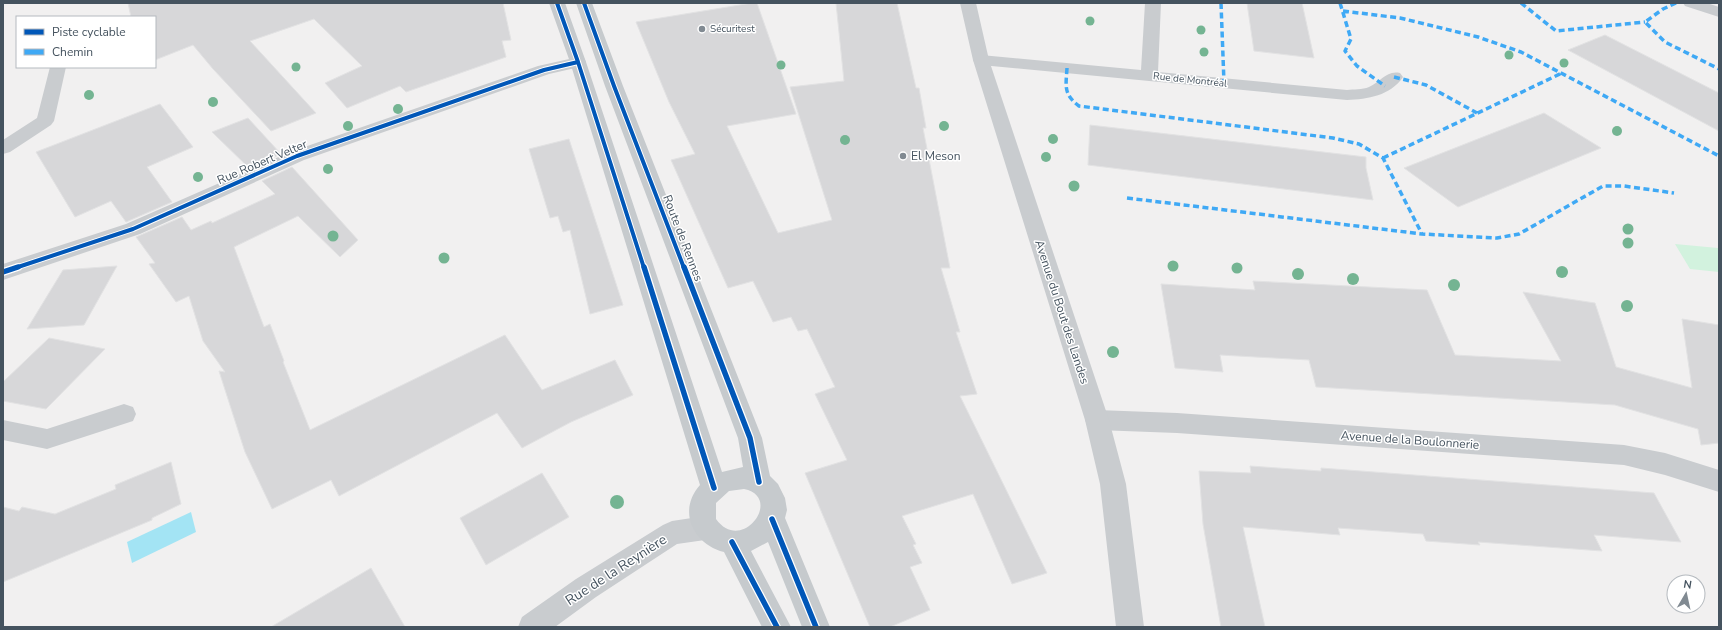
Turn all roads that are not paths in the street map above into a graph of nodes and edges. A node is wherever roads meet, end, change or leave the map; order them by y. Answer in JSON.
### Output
{"nodes":[{"id":1,"x":557,"y":3,"type":"edge"},
{"id":2,"x":584,"y":3,"type":"edge"},
{"id":3,"x":968,"y":3,"type":"edge"},
{"id":4,"x":1153,"y":3,"type":"edge"},
{"id":5,"x":1691,"y":3,"type":"edge"},
{"id":6,"x":1719,"y":12,"type":"edge"},
{"id":7,"x":982,"y":60,"type":"junction"},
{"id":8,"x":578,"y":62,"type":"junction"},
{"id":9,"x":58,"y":68,"type":"edge"},
{"id":10,"x":1149,"y":76,"type":"junction"},
{"id":11,"x":1394,"y":77,"type":"dead end"},
{"id":12,"x":3,"y":148,"type":"edge"},
{"id":13,"x":3,"y":272,"type":"edge"},
{"id":14,"x":124,"y":414,"type":"dead end"},
{"id":15,"x":1097,"y":420,"type":"junction"},
{"id":16,"x":3,"y":430,"type":"edge"},
{"id":17,"x":1719,"y":481,"type":"edge"},
{"id":18,"x":759,"y":482,"type":"junction"},
{"id":19,"x":714,"y":488,"type":"junction"},
{"id":20,"x":772,"y":519,"type":"junction"},
{"id":21,"x":705,"y":528,"type":"junction"},
{"id":22,"x":732,"y":542,"type":"junction"},
{"id":23,"x":532,"y":627,"type":"edge"},
{"id":24,"x":776,"y":627,"type":"edge"},
{"id":25,"x":816,"y":627,"type":"edge"},
{"id":26,"x":1130,"y":627,"type":"edge"}],
"edges":[{"from":1,"to":8,"type":"main road"},
{"from":2,"to":18,"type":"main road","name":"Route de Rennes"},
{"from":3,"to":7,"type":"street","name":"Avenue du Bout des Landes"},
{"from":4,"to":10,"type":"street"},
{"from":5,"to":6,"type":"street"},
{"from":7,"to":10,"type":"street","name":"Rue de Montréal"},
{"from":7,"to":15,"type":"street","name":"Avenue du Bout des Landes"},
{"from":8,"to":13,"type":"street","name":"Rue Robert Velter"},
{"from":8,"to":19,"type":"main road"},
{"from":9,"to":12,"type":"street"},
{"from":10,"to":11,"type":"street","name":"Rue de Montréal"},
{"from":14,"to":16,"type":"street"},
{"from":15,"to":17,"type":"street","name":"Avenue de la Boulonnerie"},
{"from":15,"to":26,"type":"street","name":"Avenue du Bout des Landes"},
{"from":18,"to":19,"type":"main road"},
{"from":18,"to":20,"type":"main road"},
{"from":19,"to":21,"type":"main road"},
{"from":20,"to":22,"type":"main road"},
{"from":20,"to":25,"type":"main road"},
{"from":21,"to":22,"type":"main road"},
{"from":21,"to":23,"type":"street","name":"Rue de la Reynière"},
{"from":22,"to":24,"type":"main road"}]}
